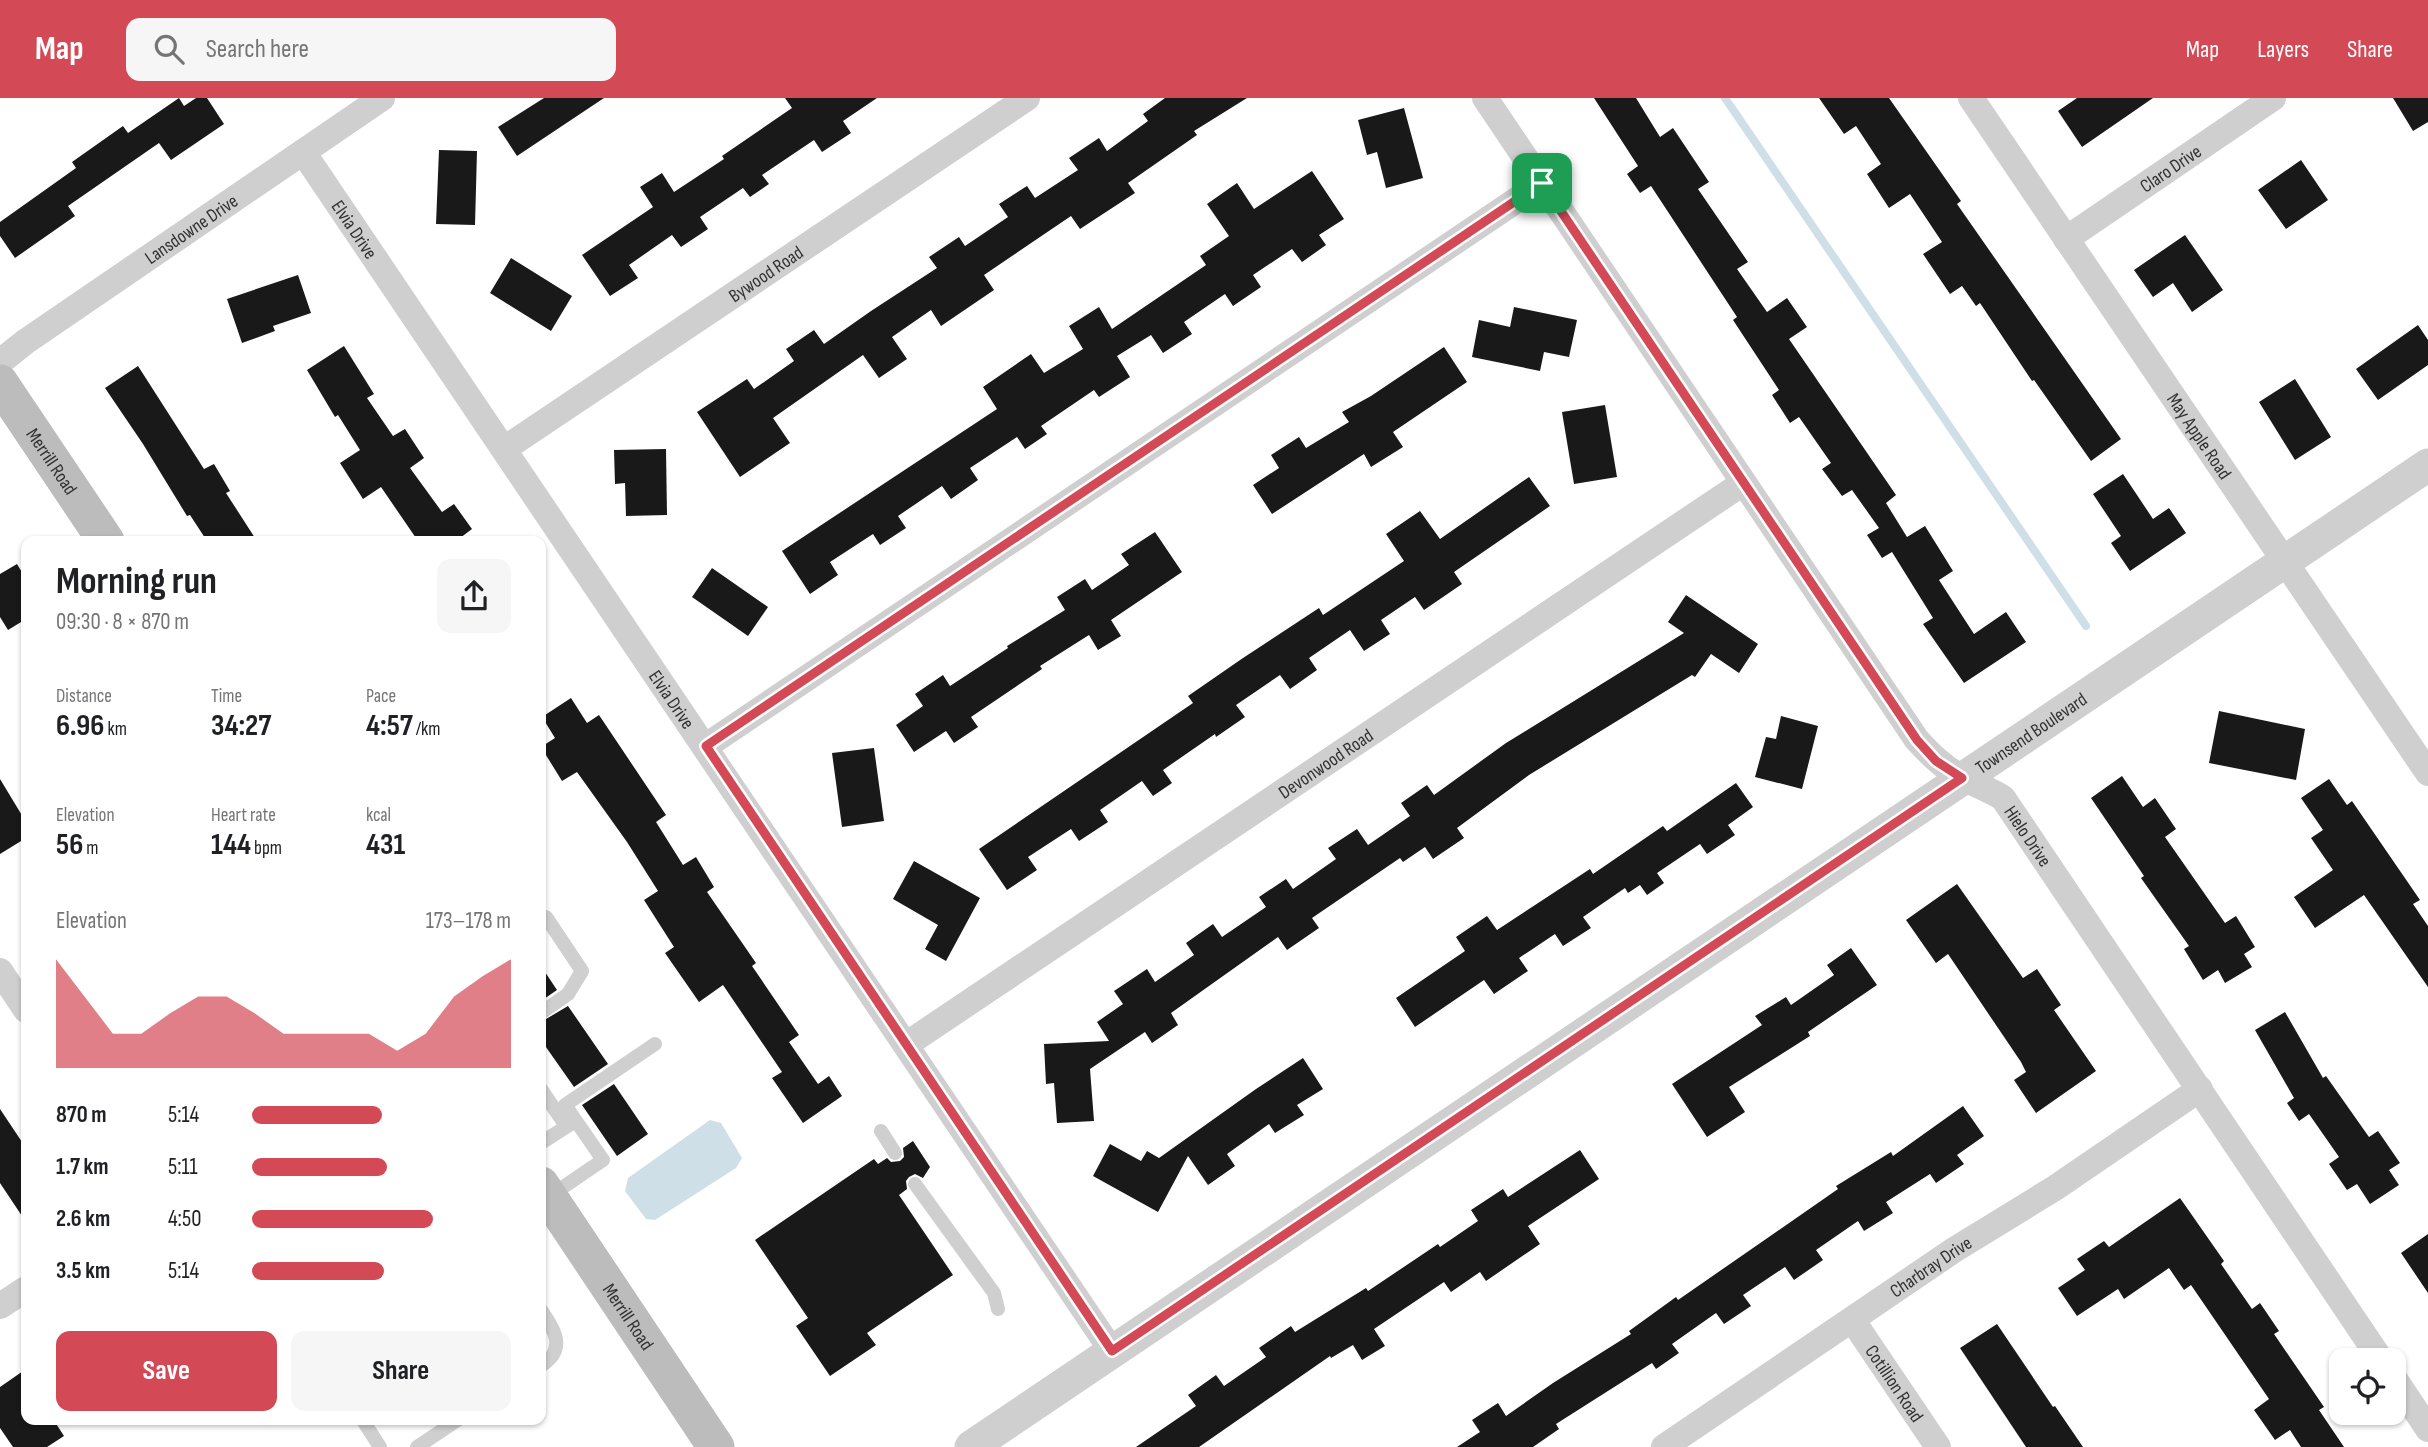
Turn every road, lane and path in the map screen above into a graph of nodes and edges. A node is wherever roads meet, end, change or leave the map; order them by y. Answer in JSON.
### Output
{"nodes":[{"id":1,"x":382,"y":98,"type":"edge"},
{"id":2,"x":1027,"y":98,"type":"edge"},
{"id":3,"x":1485,"y":98,"type":"edge"},
{"id":4,"x":1971,"y":98,"type":"edge"},
{"id":5,"x":2273,"y":98,"type":"edge"},
{"id":6,"x":303,"y":152,"type":"junction"},
{"id":7,"x":1542,"y":183,"type":"junction"},
{"id":8,"x":2066,"y":239,"type":"junction"},
{"id":9,"x":0,"y":362,"type":"edge"},
{"id":10,"x":0,"y":383,"type":"edge"},
{"id":11,"x":504,"y":449,"type":"junction"},
{"id":12,"x":2428,"y":465,"type":"edge"},
{"id":13,"x":1743,"y":483,"type":"junction"},
{"id":14,"x":103,"y":536,"type":"edge"},
{"id":15,"x":2284,"y":561,"type":"junction"},
{"id":16,"x":706,"y":746,"type":"junction"},
{"id":17,"x":2428,"y":773,"type":"edge"},
{"id":18,"x":1962,"y":778,"type":"junction"},
{"id":19,"x":546,"y":917,"type":"dead end"},
{"id":20,"x":0,"y":971,"type":"edge"},
{"id":21,"x":21,"y":1002,"type":"edge"},
{"id":22,"x":546,"y":1009,"type":"edge"},
{"id":23,"x":655,"y":1044,"type":"dead end"},
{"id":24,"x":907,"y":1044,"type":"junction"},
{"id":25,"x":2200,"y":1089,"type":"junction"},
{"id":26,"x":546,"y":1095,"type":"edge"},
{"id":27,"x":571,"y":1123,"type":"junction"},
{"id":28,"x":881,"y":1131,"type":"dead end"},
{"id":29,"x":546,"y":1140,"type":"edge"},
{"id":30,"x":895,"y":1153,"type":"dead end"},
{"id":31,"x":915,"y":1184,"type":"dead end"},
{"id":32,"x":546,"y":1190,"type":"edge"},
{"id":33,"x":546,"y":1192,"type":"edge"},
{"id":34,"x":21,"y":1292,"type":"edge"},
{"id":35,"x":0,"y":1306,"type":"edge"},
{"id":36,"x":998,"y":1309,"type":"dead end"},
{"id":37,"x":546,"y":1318,"type":"edge"},
{"id":38,"x":1853,"y":1321,"type":"junction"},
{"id":39,"x":2374,"y":1348,"type":"edge"},
{"id":40,"x":1112,"y":1351,"type":"junction"},
{"id":41,"x":546,"y":1363,"type":"edge"},
{"id":42,"x":2406,"y":1396,"type":"edge"},
{"id":43,"x":366,"y":1425,"type":"edge"},
{"id":44,"x":450,"y":1425,"type":"edge"},
{"id":45,"x":2428,"y":1429,"type":"edge"},
{"id":46,"x":380,"y":1447,"type":"edge"},
{"id":47,"x":417,"y":1447,"type":"edge"},
{"id":48,"x":716,"y":1447,"type":"edge"},
{"id":49,"x":971,"y":1447,"type":"edge"},
{"id":50,"x":1664,"y":1447,"type":"edge"},
{"id":51,"x":1938,"y":1447,"type":"edge"}],
"edges":[{"from":1,"to":6,"type":"street","name":"Lansdowne Drive"},
{"from":2,"to":11,"type":"street","name":"Bywood Road"},
{"from":3,"to":7,"type":"street","name":"Hielo Drive"},
{"from":4,"to":8,"type":"street","name":"May Apple Road"},
{"from":5,"to":8,"type":"street","name":"Claro Drive"},
{"from":6,"to":9,"type":"street","name":"Lansdowne Drive"},
{"from":6,"to":11,"type":"street","name":"Elvia Drive"},
{"from":7,"to":13,"type":"street","name":"Hielo Drive"},
{"from":7,"to":16,"type":"street"},
{"from":8,"to":15,"type":"street","name":"May Apple Road"},
{"from":10,"to":14,"type":"main road","name":"Merrill Road"},
{"from":11,"to":16,"type":"street","name":"Elvia Drive"},
{"from":12,"to":15,"type":"street","name":"Townsend Boulevard"},
{"from":13,"to":18,"type":"street","name":"Hielo Drive"},
{"from":13,"to":24,"type":"street","name":"Devonwood Road"},
{"from":15,"to":17,"type":"street","name":"May Apple Road"},
{"from":15,"to":18,"type":"street","name":"Townsend Boulevard"},
{"from":16,"to":24,"type":"street","name":"Elvia Drive"},
{"from":18,"to":25,"type":"street","name":"Hielo Drive"},
{"from":18,"to":40,"type":"street","name":"Townsend Boulevard"},
{"from":19,"to":22,"type":"lane"},
{"from":20,"to":21,"type":"street"},
{"from":23,"to":27,"type":"lane"},
{"from":24,"to":40,"type":"street","name":"Elvia Drive"},
{"from":25,"to":38,"type":"street","name":"Charbray Drive"},
{"from":25,"to":39,"type":"street","name":"Hielo Drive"},
{"from":26,"to":27,"type":"lane"},
{"from":27,"to":29,"type":"lane"},
{"from":27,"to":32,"type":"lane"},
{"from":28,"to":30,"type":"lane"},
{"from":31,"to":36,"type":"lane"},
{"from":33,"to":48,"type":"main road","name":"Merrill Road"},
{"from":34,"to":35,"type":"street"},
{"from":37,"to":41,"type":"lane"},
{"from":38,"to":50,"type":"street","name":"Charbray Drive"},
{"from":38,"to":51,"type":"street","name":"Cotillion Road"},
{"from":40,"to":49,"type":"street","name":"Townsend Boulevard"},
{"from":42,"to":45,"type":"street"},
{"from":43,"to":46,"type":"lane"},
{"from":44,"to":47,"type":"lane"}]}
